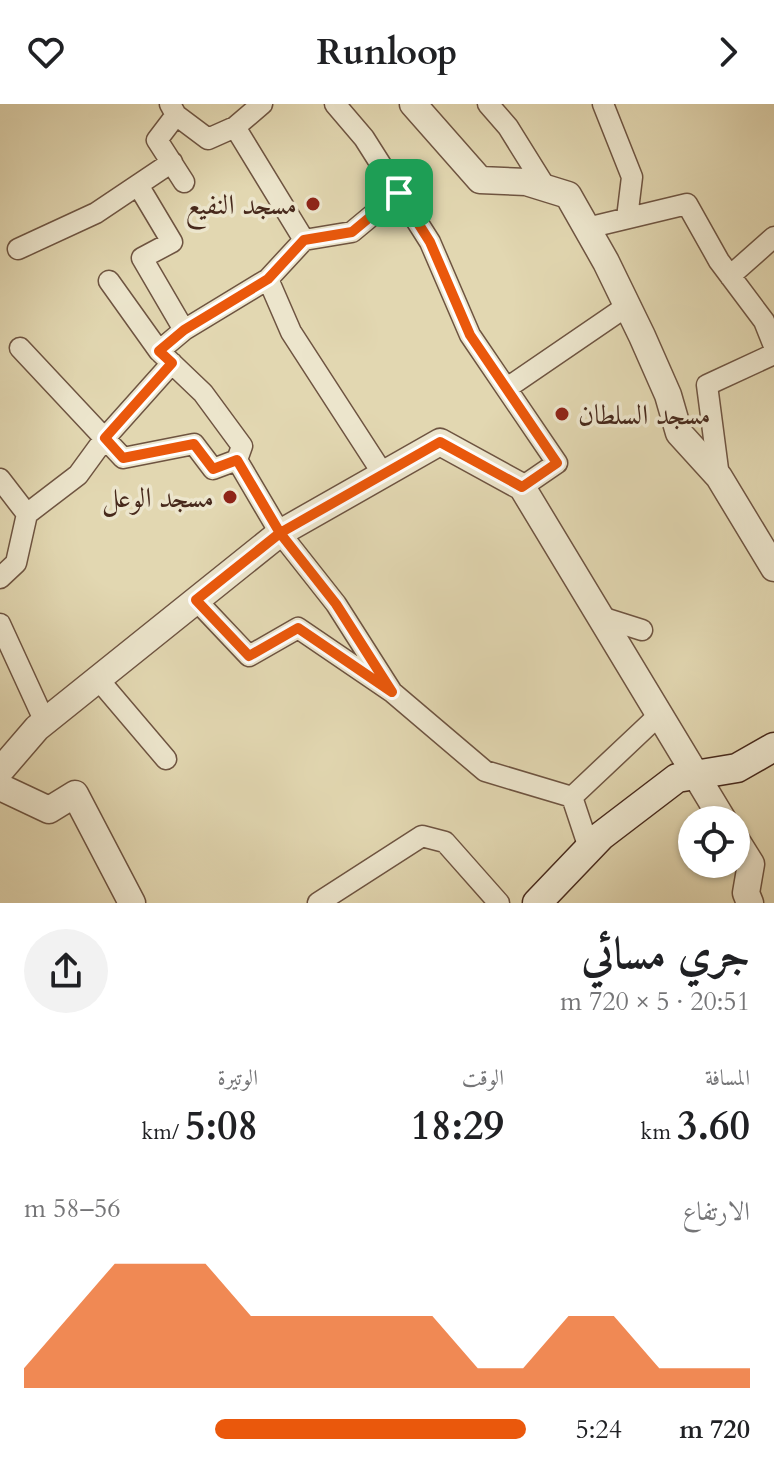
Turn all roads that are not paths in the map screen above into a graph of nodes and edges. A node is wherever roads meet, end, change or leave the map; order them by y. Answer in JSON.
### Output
{"nodes":[{"id":1,"x":262,"y":104,"type":"edge"},
{"id":2,"x":335,"y":104,"type":"edge"},
{"id":3,"x":413,"y":104,"type":"edge"},
{"id":4,"x":488,"y":104,"type":"edge"},
{"id":5,"x":603,"y":104,"type":"edge"},
{"id":6,"x":173,"y":109,"type":"edge"},
{"id":7,"x":235,"y":127,"type":"junction"},
{"id":8,"x":172,"y":162,"type":"junction"},
{"id":9,"x":184,"y":182,"type":"dead end"},
{"id":10,"x":138,"y":185,"type":"junction"},
{"id":11,"x":546,"y":188,"type":"junction"},
{"id":12,"x":399,"y":193,"type":"junction"},
{"id":13,"x":627,"y":218,"type":"junction"},
{"id":14,"x":587,"y":228,"type":"junction"},
{"id":15,"x":774,"y":237,"type":"edge"},
{"id":16,"x":304,"y":240,"type":"junction"},
{"id":17,"x":18,"y":249,"type":"dead end"},
{"id":18,"x":730,"y":276,"type":"junction"},
{"id":19,"x":268,"y":279,"type":"junction"},
{"id":20,"x":109,"y":281,"type":"dead end"},
{"id":21,"x":627,"y":306,"type":"junction"},
{"id":22,"x":184,"y":330,"type":"junction"},
{"id":23,"x":774,"y":346,"type":"edge"},
{"id":24,"x":20,"y":348,"type":"dead end"},
{"id":25,"x":774,"y":354,"type":"edge"},
{"id":26,"x":166,"y":357,"type":"junction"},
{"id":27,"x":507,"y":388,"type":"junction"},
{"id":28,"x":105,"y":438,"type":"junction"},
{"id":29,"x":237,"y":460,"type":"junction"},
{"id":30,"x":383,"y":474,"type":"junction"},
{"id":31,"x":719,"y":477,"type":"junction"},
{"id":32,"x":0,"y":479,"type":"edge"},
{"id":33,"x":522,"y":487,"type":"junction"},
{"id":34,"x":27,"y":514,"type":"junction"},
{"id":35,"x":280,"y":533,"type":"junction"},
{"id":36,"x":774,"y":568,"type":"edge"},
{"id":37,"x":0,"y":578,"type":"edge"},
{"id":38,"x":196,"y":600,"type":"junction"},
{"id":39,"x":601,"y":617,"type":"junction"},
{"id":40,"x":0,"y":624,"type":"edge"},
{"id":41,"x":642,"y":630,"type":"dead end"},
{"id":42,"x":98,"y":679,"type":"junction"},
{"id":43,"x":392,"y":692,"type":"junction"},
{"id":44,"x":659,"y":715,"type":"junction"},
{"id":45,"x":45,"y":722,"type":"junction"},
{"id":46,"x":774,"y":747,"type":"edge"},
{"id":47,"x":166,"y":759,"type":"dead end"},
{"id":48,"x":0,"y":771,"type":"edge"},
{"id":49,"x":694,"y":775,"type":"junction"},
{"id":50,"x":0,"y":787,"type":"edge"},
{"id":51,"x":572,"y":797,"type":"junction"},
{"id":52,"x":714,"y":806,"type":"edge"},
{"id":53,"x":589,"y":848,"type":"junction"},
{"id":54,"x":749,"y":878,"type":"edge"},
{"id":55,"x":128,"y":901,"type":"edge"},
{"id":56,"x":325,"y":901,"type":"edge"},
{"id":57,"x":499,"y":903,"type":"edge"},
{"id":58,"x":537,"y":903,"type":"edge"},
{"id":59,"x":750,"y":903,"type":"edge"}],
"edges":[{"from":1,"to":7,"type":"street"},
{"from":2,"to":12,"type":"street"},
{"from":3,"to":11,"type":"street"},
{"from":4,"to":11,"type":"street"},
{"from":5,"to":13,"type":"street"},
{"from":6,"to":7,"type":"street"},
{"from":6,"to":8,"type":"street"},
{"from":7,"to":16,"type":"street"},
{"from":8,"to":9,"type":"street"},
{"from":8,"to":10,"type":"street"},
{"from":10,"to":17,"type":"street"},
{"from":10,"to":22,"type":"street"},
{"from":11,"to":14,"type":"street"},
{"from":12,"to":16,"type":"street"},
{"from":12,"to":27,"type":"street"},
{"from":13,"to":14,"type":"street"},
{"from":13,"to":18,"type":"street"},
{"from":14,"to":21,"type":"street"},
{"from":15,"to":18,"type":"street"},
{"from":16,"to":19,"type":"street"},
{"from":18,"to":23,"type":"street"},
{"from":19,"to":22,"type":"street"},
{"from":19,"to":30,"type":"street"},
{"from":20,"to":26,"type":"street"},
{"from":21,"to":27,"type":"street"},
{"from":21,"to":31,"type":"street"},
{"from":22,"to":26,"type":"street"},
{"from":24,"to":28,"type":"street"},
{"from":25,"to":31,"type":"street"},
{"from":26,"to":28,"type":"street"},
{"from":26,"to":29,"type":"street"},
{"from":27,"to":33,"type":"street"},
{"from":28,"to":29,"type":"street"},
{"from":28,"to":34,"type":"street"},
{"from":29,"to":35,"type":"street"},
{"from":30,"to":33,"type":"street"},
{"from":30,"to":35,"type":"street"},
{"from":31,"to":36,"type":"street"},
{"from":32,"to":34,"type":"street"},
{"from":33,"to":39,"type":"street"},
{"from":34,"to":37,"type":"street"},
{"from":35,"to":38,"type":"street"},
{"from":35,"to":43,"type":"street"},
{"from":38,"to":42,"type":"street"},
{"from":38,"to":43,"type":"street"},
{"from":39,"to":41,"type":"street"},
{"from":39,"to":44,"type":"street"},
{"from":40,"to":45,"type":"street"},
{"from":42,"to":45,"type":"street"},
{"from":42,"to":47,"type":"street"},
{"from":43,"to":51,"type":"street"},
{"from":44,"to":49,"type":"street"},
{"from":44,"to":51,"type":"street"},
{"from":45,"to":48,"type":"street"},
{"from":46,"to":49,"type":"main road"},
{"from":49,"to":52,"type":"street"},
{"from":49,"to":53,"type":"main road"},
{"from":50,"to":55,"type":"street"},
{"from":51,"to":53,"type":"street"},
{"from":53,"to":58,"type":"main road"},
{"from":54,"to":59,"type":"street"},
{"from":56,"to":57,"type":"street"}]}
